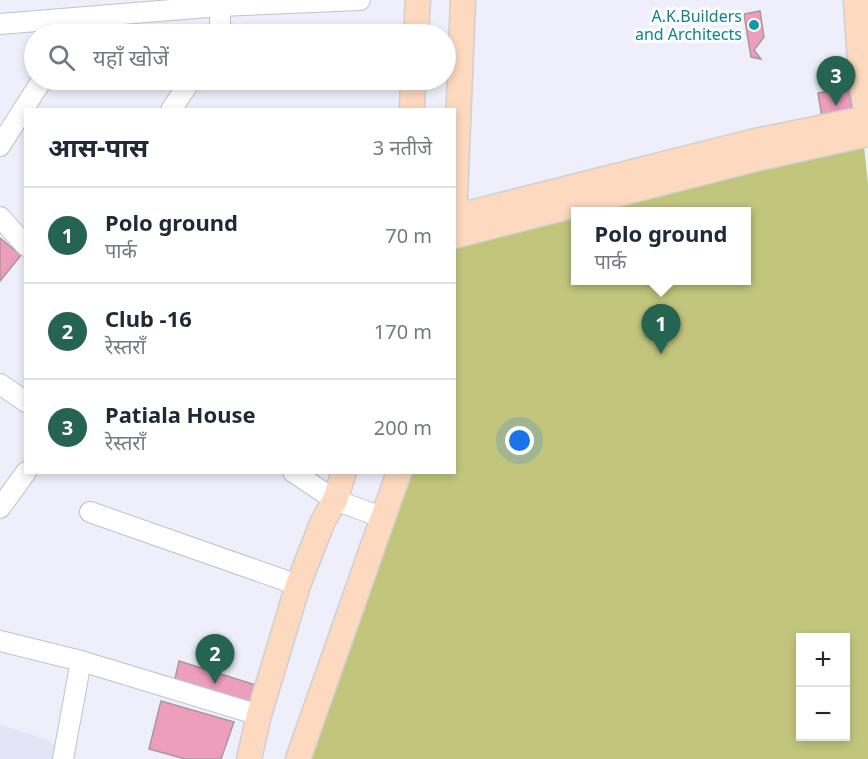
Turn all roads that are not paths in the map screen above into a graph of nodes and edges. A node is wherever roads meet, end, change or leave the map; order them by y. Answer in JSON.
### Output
{"nodes":[{"id":1,"x":360,"y":0,"type":"edge"},
{"id":2,"x":418,"y":0,"type":"edge"},
{"id":3,"x":464,"y":0,"type":"edge"},
{"id":4,"x":856,"y":0,"type":"edge"},
{"id":5,"x":220,"y":3,"type":"edge"},
{"id":6,"x":82,"y":17,"type":"junction"},
{"id":7,"x":0,"y":24,"type":"edge"},
{"id":8,"x":77,"y":24,"type":"edge"},
{"id":9,"x":220,"y":24,"type":"edge"},
{"id":10,"x":417,"y":24,"type":"edge"},
{"id":11,"x":36,"y":90,"type":"edge"},
{"id":12,"x":184,"y":90,"type":"edge"},
{"id":13,"x":413,"y":90,"type":"edge"},
{"id":14,"x":24,"y":108,"type":"edge"},
{"id":15,"x":24,"y":108,"type":"edge"},
{"id":16,"x":172,"y":108,"type":"edge"},
{"id":17,"x":412,"y":108,"type":"edge"},
{"id":18,"x":868,"y":118,"type":"edge"},
{"id":19,"x":868,"y":134,"type":"edge"},
{"id":20,"x":0,"y":146,"type":"edge"},
{"id":21,"x":456,"y":193,"type":"edge"},
{"id":22,"x":0,"y":217,"type":"edge"},
{"id":23,"x":456,"y":217,"type":"edge"},
{"id":24,"x":456,"y":235,"type":"edge"},
{"id":25,"x":24,"y":244,"type":"edge"},
{"id":26,"x":0,"y":384,"type":"edge"},
{"id":27,"x":24,"y":401,"type":"edge"},
{"id":28,"x":25,"y":474,"type":"edge"},
{"id":29,"x":296,"y":474,"type":"edge"},
{"id":30,"x":343,"y":474,"type":"edge"},
{"id":31,"x":398,"y":474,"type":"edge"},
{"id":32,"x":335,"y":500,"type":"junction"},
{"id":33,"x":0,"y":508,"type":"edge"},
{"id":34,"x":90,"y":512,"type":"dead end"},
{"id":35,"x":384,"y":518,"type":"junction"},
{"id":36,"x":298,"y":585,"type":"junction"},
{"id":37,"x":0,"y":641,"type":"edge"},
{"id":38,"x":81,"y":661,"type":"junction"},
{"id":39,"x":259,"y":715,"type":"junction"},
{"id":40,"x":63,"y":759,"type":"edge"},
{"id":41,"x":249,"y":759,"type":"edge"},
{"id":42,"x":298,"y":759,"type":"edge"}],
"edges":[{"from":1,"to":5,"type":"street"},
{"from":2,"to":10,"type":"main road"},
{"from":3,"to":21,"type":"main road"},
{"from":4,"to":18,"type":"main road"},
{"from":5,"to":6,"type":"street"},
{"from":5,"to":9,"type":"street"},
{"from":6,"to":7,"type":"street"},
{"from":6,"to":8,"type":"street"},
{"from":11,"to":14,"type":"street"},
{"from":12,"to":16,"type":"street"},
{"from":13,"to":17,"type":"main road"},
{"from":15,"to":20,"type":"street"},
{"from":18,"to":23,"type":"main road"},
{"from":19,"to":24,"type":"main road"},
{"from":22,"to":25,"type":"street"},
{"from":26,"to":27,"type":"street"},
{"from":28,"to":33,"type":"street"},
{"from":29,"to":32,"type":"street"},
{"from":30,"to":32,"type":"main road"},
{"from":31,"to":35,"type":"main road"},
{"from":32,"to":35,"type":"street"},
{"from":32,"to":36,"type":"main road"},
{"from":34,"to":36,"type":"street"},
{"from":35,"to":42,"type":"main road"},
{"from":36,"to":39,"type":"main road"},
{"from":37,"to":38,"type":"street"},
{"from":38,"to":39,"type":"street"},
{"from":38,"to":40,"type":"street"},
{"from":39,"to":41,"type":"main road"}]}
